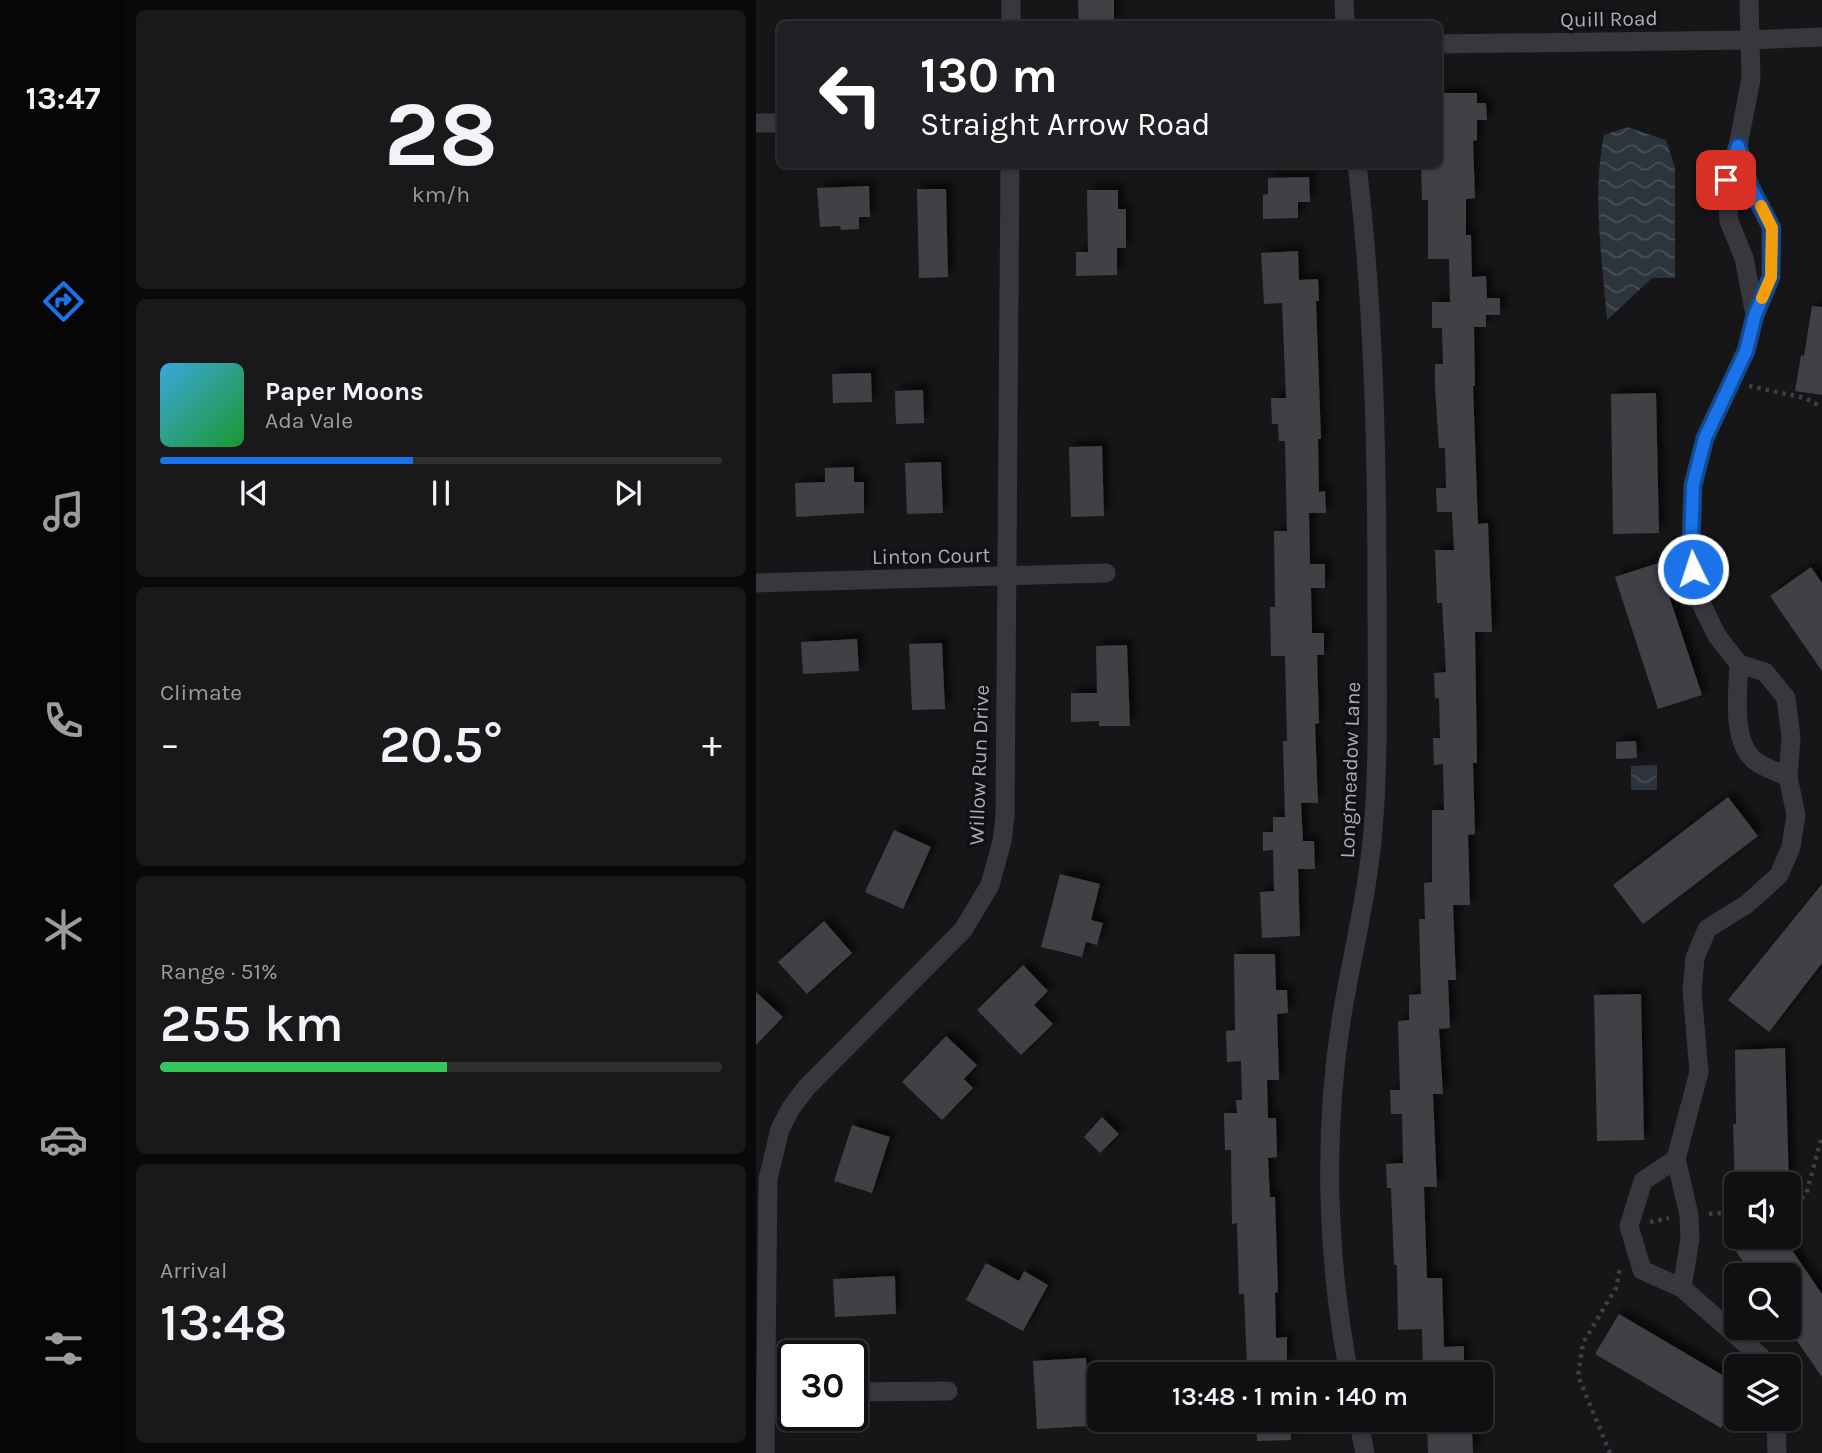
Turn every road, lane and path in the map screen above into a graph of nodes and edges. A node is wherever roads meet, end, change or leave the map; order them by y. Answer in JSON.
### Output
{"nodes":[{"id":1,"x":1011,"y":0,"type":"edge"},
{"id":2,"x":1344,"y":0,"type":"edge"},
{"id":3,"x":1749,"y":0,"type":"edge"},
{"id":4,"x":1011,"y":21,"type":"edge"},
{"id":5,"x":1345,"y":21,"type":"edge"},
{"id":6,"x":1822,"y":37,"type":"edge"},
{"id":7,"x":1748,"y":40,"type":"junction"},
{"id":8,"x":1442,"y":44,"type":"edge"},
{"id":9,"x":756,"y":123,"type":"edge"},
{"id":10,"x":777,"y":123,"type":"edge"},
{"id":11,"x":1738,"y":146,"type":"junction"},
{"id":12,"x":1010,"y":168,"type":"edge"},
{"id":13,"x":1357,"y":168,"type":"edge"},
{"id":14,"x":1755,"y":315,"type":"junction"},
{"id":15,"x":1731,"y":382,"type":"junction"},
{"id":16,"x":1822,"y":407,"type":"edge"},
{"id":17,"x":1106,"y":573,"type":"dead end"},
{"id":18,"x":1006,"y":577,"type":"junction"},
{"id":19,"x":756,"y":583,"type":"edge"},
{"id":20,"x":1739,"y":664,"type":"junction"},
{"id":21,"x":1788,"y":777,"type":"junction"},
{"id":22,"x":1822,"y":1136,"type":"edge"},
{"id":23,"x":1676,"y":1159,"type":"junction"},
{"id":24,"x":1801,"y":1199,"type":"edge"},
{"id":25,"x":1724,"y":1213,"type":"edge"},
{"id":26,"x":1689,"y":1215,"type":"junction"},
{"id":27,"x":1629,"y":1226,"type":"junction"},
{"id":28,"x":1621,"y":1263,"type":"dead end"},
{"id":29,"x":1682,"y":1288,"type":"junction"},
{"id":30,"x":1758,"y":1354,"type":"edge"},
{"id":31,"x":1347,"y":1362,"type":"edge"},
{"id":32,"x":948,"y":1391,"type":"dead end"},
{"id":33,"x":868,"y":1392,"type":"edge"},
{"id":34,"x":766,"y":1393,"type":"junction"},
{"id":35,"x":777,"y":1393,"type":"edge"},
{"id":36,"x":1776,"y":1431,"type":"edge"},
{"id":37,"x":1361,"y":1432,"type":"edge"},
{"id":38,"x":765,"y":1453,"type":"edge"},
{"id":39,"x":1366,"y":1453,"type":"edge"},
{"id":40,"x":1610,"y":1453,"type":"edge"},
{"id":41,"x":1777,"y":1453,"type":"edge"}],
"edges":[{"from":1,"to":4,"type":"street"},
{"from":2,"to":5,"type":"street"},
{"from":3,"to":7,"type":"street"},
{"from":6,"to":7,"type":"street","name":"Quill Road"},
{"from":7,"to":8,"type":"street","name":"Quill Road"},
{"from":7,"to":11,"type":"street"},
{"from":9,"to":10,"type":"street"},
{"from":11,"to":14,"type":"street"},
{"from":11,"to":14,"type":"street"},
{"from":12,"to":18,"type":"street","name":"Willow Run Drive"},
{"from":13,"to":31,"type":"street","name":"Longmeadow Lane"},
{"from":14,"to":15,"type":"street"},
{"from":15,"to":16,"type":"path"},
{"from":15,"to":20,"type":"street"},
{"from":17,"to":18,"type":"street","name":"Linton Court"},
{"from":18,"to":19,"type":"street","name":"Linton Court"},
{"from":18,"to":34,"type":"street","name":"Willow Run Drive"},
{"from":20,"to":21,"type":"street"},
{"from":20,"to":21,"type":"street"},
{"from":21,"to":23,"type":"street"},
{"from":22,"to":24,"type":"path"},
{"from":23,"to":26,"type":"street"},
{"from":23,"to":27,"type":"street"},
{"from":25,"to":26,"type":"path"},
{"from":26,"to":27,"type":"path"},
{"from":26,"to":29,"type":"street"},
{"from":27,"to":29,"type":"street"},
{"from":28,"to":40,"type":"path"},
{"from":29,"to":30,"type":"street"},
{"from":32,"to":33,"type":"street"},
{"from":34,"to":35,"type":"street"},
{"from":34,"to":38,"type":"street","name":"Willow Run Drive"},
{"from":36,"to":41,"type":"street"},
{"from":37,"to":39,"type":"street"}]}
